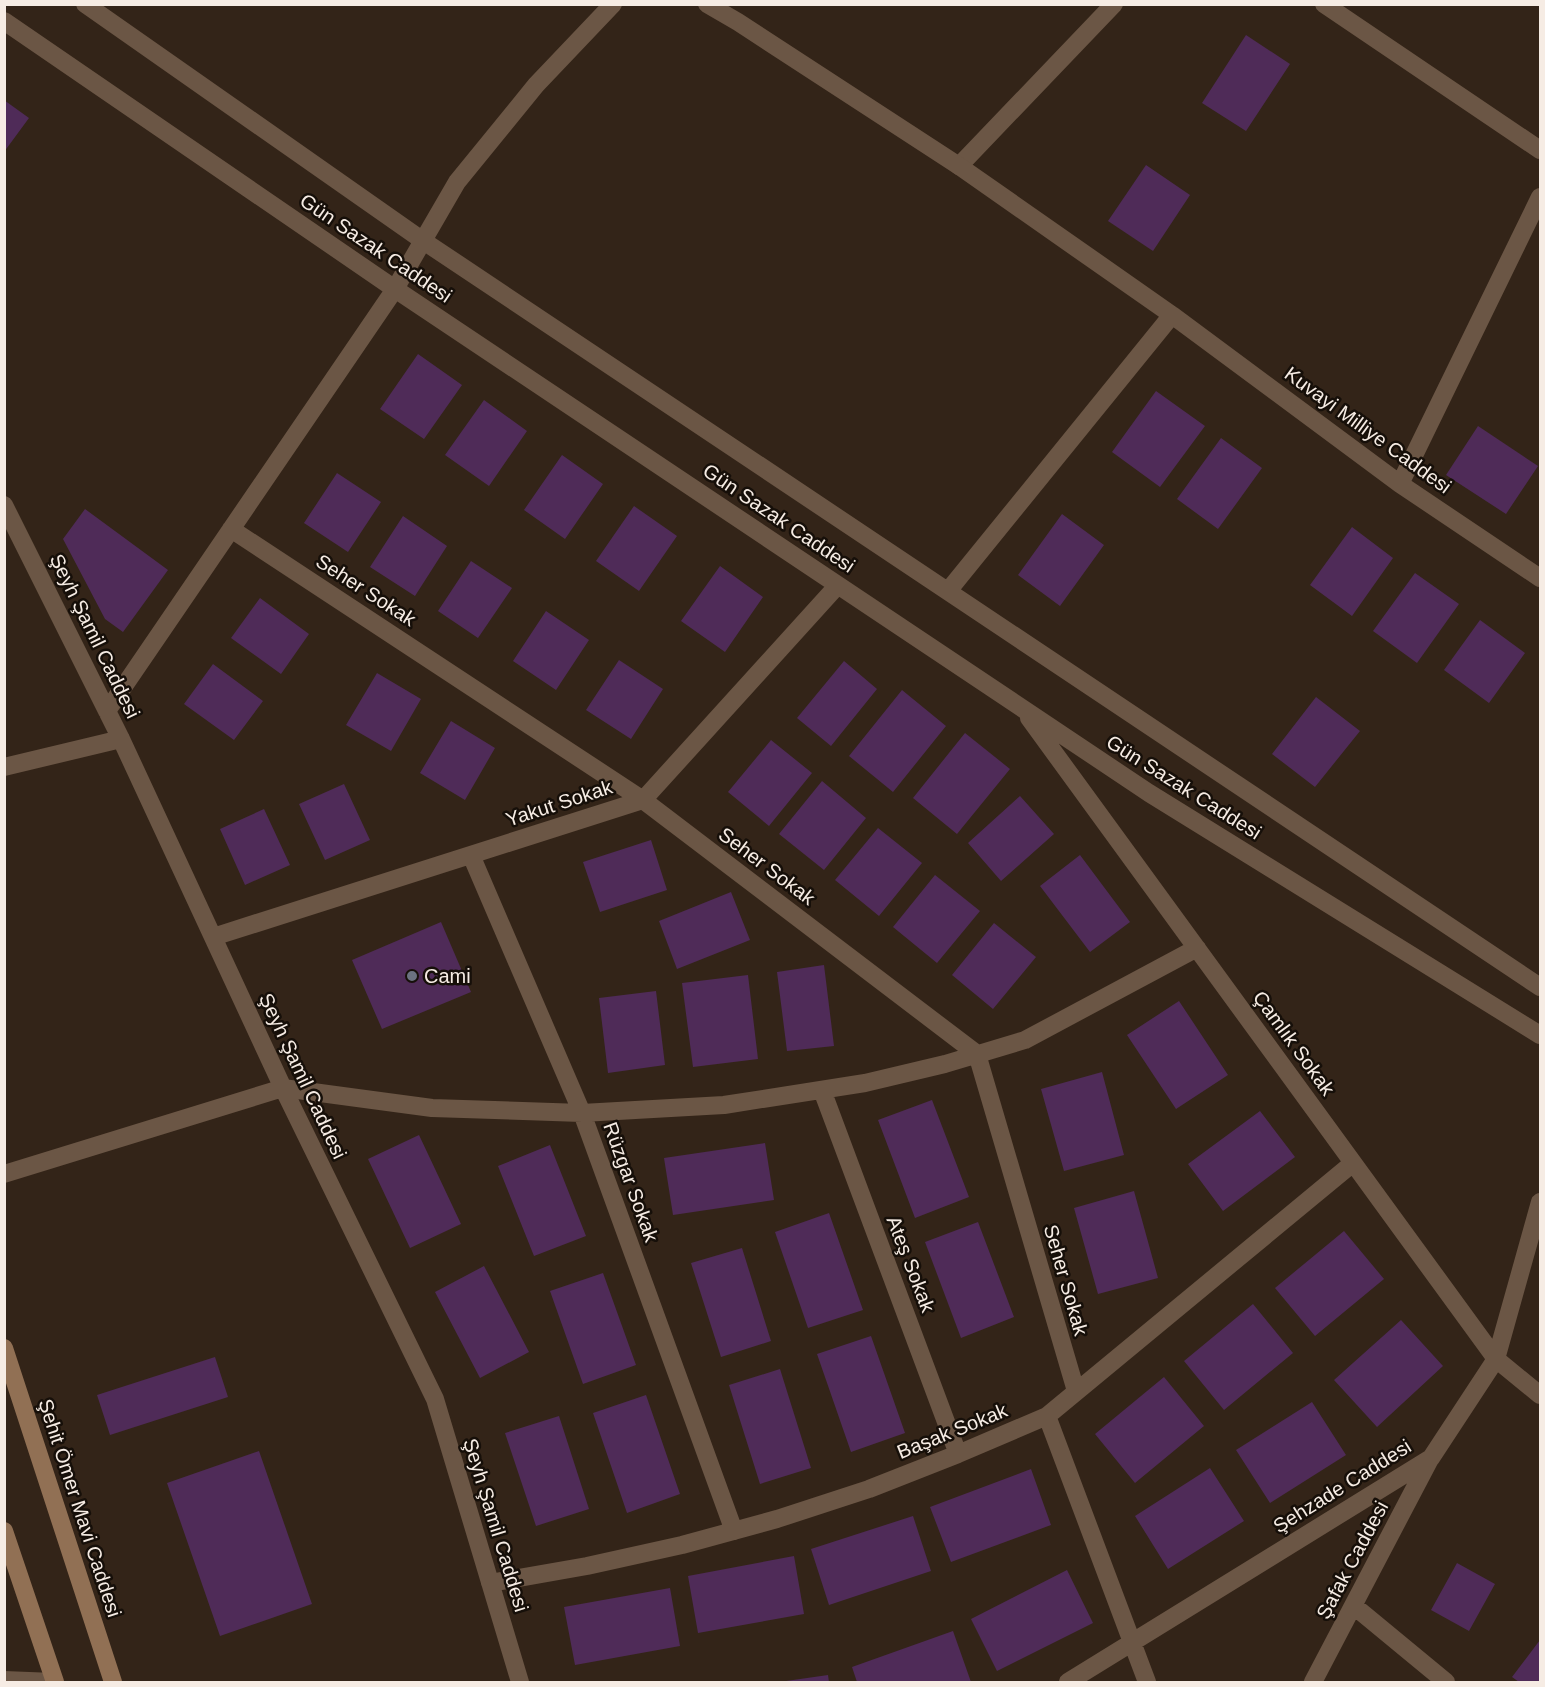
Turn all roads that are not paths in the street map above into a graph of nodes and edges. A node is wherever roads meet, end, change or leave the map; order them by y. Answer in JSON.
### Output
{"nodes":[{"id":1,"x":85,"y":4,"type":"edge"},
{"id":2,"x":613,"y":4,"type":"edge"},
{"id":3,"x":707,"y":4,"type":"edge"},
{"id":4,"x":1114,"y":4,"type":"edge"},
{"id":5,"x":1324,"y":4,"type":"edge"},
{"id":6,"x":4,"y":21,"type":"edge"},
{"id":7,"x":1540,"y":150,"type":"edge"},
{"id":8,"x":959,"y":166,"type":"junction"},
{"id":9,"x":1540,"y":197,"type":"edge"},
{"id":10,"x":422,"y":240,"type":"junction"},
{"id":11,"x":395,"y":289,"type":"junction"},
{"id":12,"x":1172,"y":315,"type":"junction"},
{"id":13,"x":1400,"y":484,"type":"junction"},
{"id":14,"x":4,"y":505,"type":"edge"},
{"id":15,"x":231,"y":529,"type":"junction"},
{"id":16,"x":1540,"y":578,"type":"edge"},
{"id":17,"x":838,"y":585,"type":"junction"},
{"id":18,"x":948,"y":591,"type":"junction"},
{"id":19,"x":1022,"y":708,"type":"junction"},
{"id":20,"x":107,"y":711,"type":"junction"},
{"id":21,"x":121,"y":739,"type":"junction"},
{"id":22,"x":4,"y":767,"type":"edge"},
{"id":23,"x":643,"y":800,"type":"junction"},
{"id":24,"x":471,"y":855,"type":"junction"},
{"id":25,"x":213,"y":937,"type":"junction"},
{"id":26,"x":1197,"y":948,"type":"junction"},
{"id":27,"x":1540,"y":987,"type":"edge"},
{"id":28,"x":1540,"y":1035,"type":"edge"},
{"id":29,"x":977,"y":1054,"type":"junction"},
{"id":30,"x":283,"y":1088,"type":"junction"},
{"id":31,"x":822,"y":1090,"type":"junction"},
{"id":32,"x":582,"y":1113,"type":"junction"},
{"id":33,"x":1353,"y":1163,"type":"junction"},
{"id":34,"x":4,"y":1174,"type":"edge"},
{"id":35,"x":1540,"y":1202,"type":"edge"},
{"id":36,"x":4,"y":1348,"type":"edge"},
{"id":37,"x":1496,"y":1359,"type":"junction"},
{"id":38,"x":1076,"y":1391,"type":"junction"},
{"id":39,"x":1540,"y":1395,"type":"edge"},
{"id":40,"x":1047,"y":1416,"type":"junction"},
{"id":41,"x":958,"y":1454,"type":"junction"},
{"id":42,"x":1431,"y":1458,"type":"junction"},
{"id":43,"x":4,"y":1531,"type":"edge"},
{"id":44,"x":734,"y":1531,"type":"junction"},
{"id":45,"x":490,"y":1583,"type":"junction"},
{"id":46,"x":1354,"y":1606,"type":"junction"},
{"id":47,"x":1130,"y":1644,"type":"junction"},
{"id":48,"x":4,"y":1680,"type":"edge"},
{"id":49,"x":55,"y":1682,"type":"edge"},
{"id":50,"x":113,"y":1683,"type":"edge"},
{"id":51,"x":520,"y":1683,"type":"edge"},
{"id":52,"x":1068,"y":1683,"type":"edge"},
{"id":53,"x":1147,"y":1683,"type":"edge"},
{"id":54,"x":1313,"y":1683,"type":"edge"},
{"id":55,"x":1446,"y":1683,"type":"edge"}],
"edges":[{"from":1,"to":10,"type":"street","name":"Gün Sazak Caddesi"},
{"from":2,"to":10,"type":"street"},
{"from":3,"to":8,"type":"street","name":"Kuvayi Milliye Caddesi"},
{"from":4,"to":8,"type":"street"},
{"from":5,"to":7,"type":"street"},
{"from":6,"to":11,"type":"street","name":"Gün Sazak Caddesi"},
{"from":8,"to":12,"type":"street","name":"Kuvayi Milliye Caddesi"},
{"from":9,"to":13,"type":"street"},
{"from":10,"to":11,"type":"street"},
{"from":10,"to":18,"type":"street","name":"Gün Sazak Caddesi"},
{"from":11,"to":15,"type":"street"},
{"from":11,"to":17,"type":"street","name":"Gün Sazak Caddesi"},
{"from":12,"to":13,"type":"street","name":"Kuvayi Milliye Caddesi"},
{"from":12,"to":18,"type":"street"},
{"from":13,"to":16,"type":"street","name":"Kuvayi Milliye Caddesi"},
{"from":14,"to":20,"type":"street","name":"Şeyh Şamil Caddesi"},
{"from":15,"to":20,"type":"street"},
{"from":15,"to":23,"type":"street","name":"Seher Sokak"},
{"from":17,"to":19,"type":"street","name":"Gün Sazak Caddesi"},
{"from":17,"to":23,"type":"street","name":"Yakut Sokak"},
{"from":18,"to":27,"type":"street","name":"Gün Sazak Caddesi"},
{"from":19,"to":26,"type":"street","name":"Çamlık Sokak"},
{"from":19,"to":28,"type":"street","name":"Gün Sazak Caddesi"},
{"from":20,"to":21,"type":"street","name":"Şeyh Şamil Caddesi"},
{"from":21,"to":22,"type":"street"},
{"from":21,"to":25,"type":"street","name":"Şeyh Şamil Caddesi"},
{"from":23,"to":24,"type":"street","name":"Yakut Sokak"},
{"from":23,"to":29,"type":"street","name":"Seher Sokak"},
{"from":24,"to":25,"type":"street","name":"Yakut Sokak"},
{"from":24,"to":32,"type":"street","name":"Rüzgar Sokak"},
{"from":25,"to":30,"type":"street","name":"Şeyh Şamil Caddesi"},
{"from":26,"to":29,"type":"street"},
{"from":26,"to":33,"type":"street","name":"Çamlık Sokak"},
{"from":29,"to":31,"type":"street"},
{"from":29,"to":38,"type":"street","name":"Seher Sokak"},
{"from":30,"to":32,"type":"street"},
{"from":30,"to":34,"type":"street"},
{"from":30,"to":45,"type":"street","name":"Şeyh Şamil Caddesi"},
{"from":31,"to":32,"type":"street"},
{"from":31,"to":41,"type":"street","name":"Ateş Sokak"},
{"from":32,"to":44,"type":"street","name":"Rüzgar Sokak"},
{"from":33,"to":37,"type":"street","name":"Çamlık Sokak"},
{"from":33,"to":38,"type":"street","name":"Başak Sokak"},
{"from":35,"to":37,"type":"street","name":"Şehzade Caddesi"},
{"from":36,"to":50,"type":"main road","name":"Şehit Ömer Mavi Caddesi"},
{"from":37,"to":39,"type":"street","name":"Çamlık Sokak"},
{"from":37,"to":42,"type":"street","name":"Şehzade Caddesi"},
{"from":38,"to":40,"type":"street","name":"Başak Sokak"},
{"from":40,"to":41,"type":"street","name":"Başak Sokak"},
{"from":40,"to":47,"type":"street"},
{"from":41,"to":44,"type":"street","name":"Başak Sokak"},
{"from":42,"to":46,"type":"street","name":"Şafak Caddesi"},
{"from":42,"to":47,"type":"street","name":"Şehzade Caddesi"},
{"from":43,"to":49,"type":"main road"},
{"from":44,"to":45,"type":"street","name":"Başak Sokak"},
{"from":45,"to":51,"type":"street","name":"Şeyh Şamil Caddesi"},
{"from":46,"to":54,"type":"street","name":"Şafak Caddesi"},
{"from":46,"to":55,"type":"street"},
{"from":47,"to":52,"type":"street","name":"Şehzade Caddesi"},
{"from":47,"to":53,"type":"street"},
{"from":48,"to":49,"type":"street"}]}
